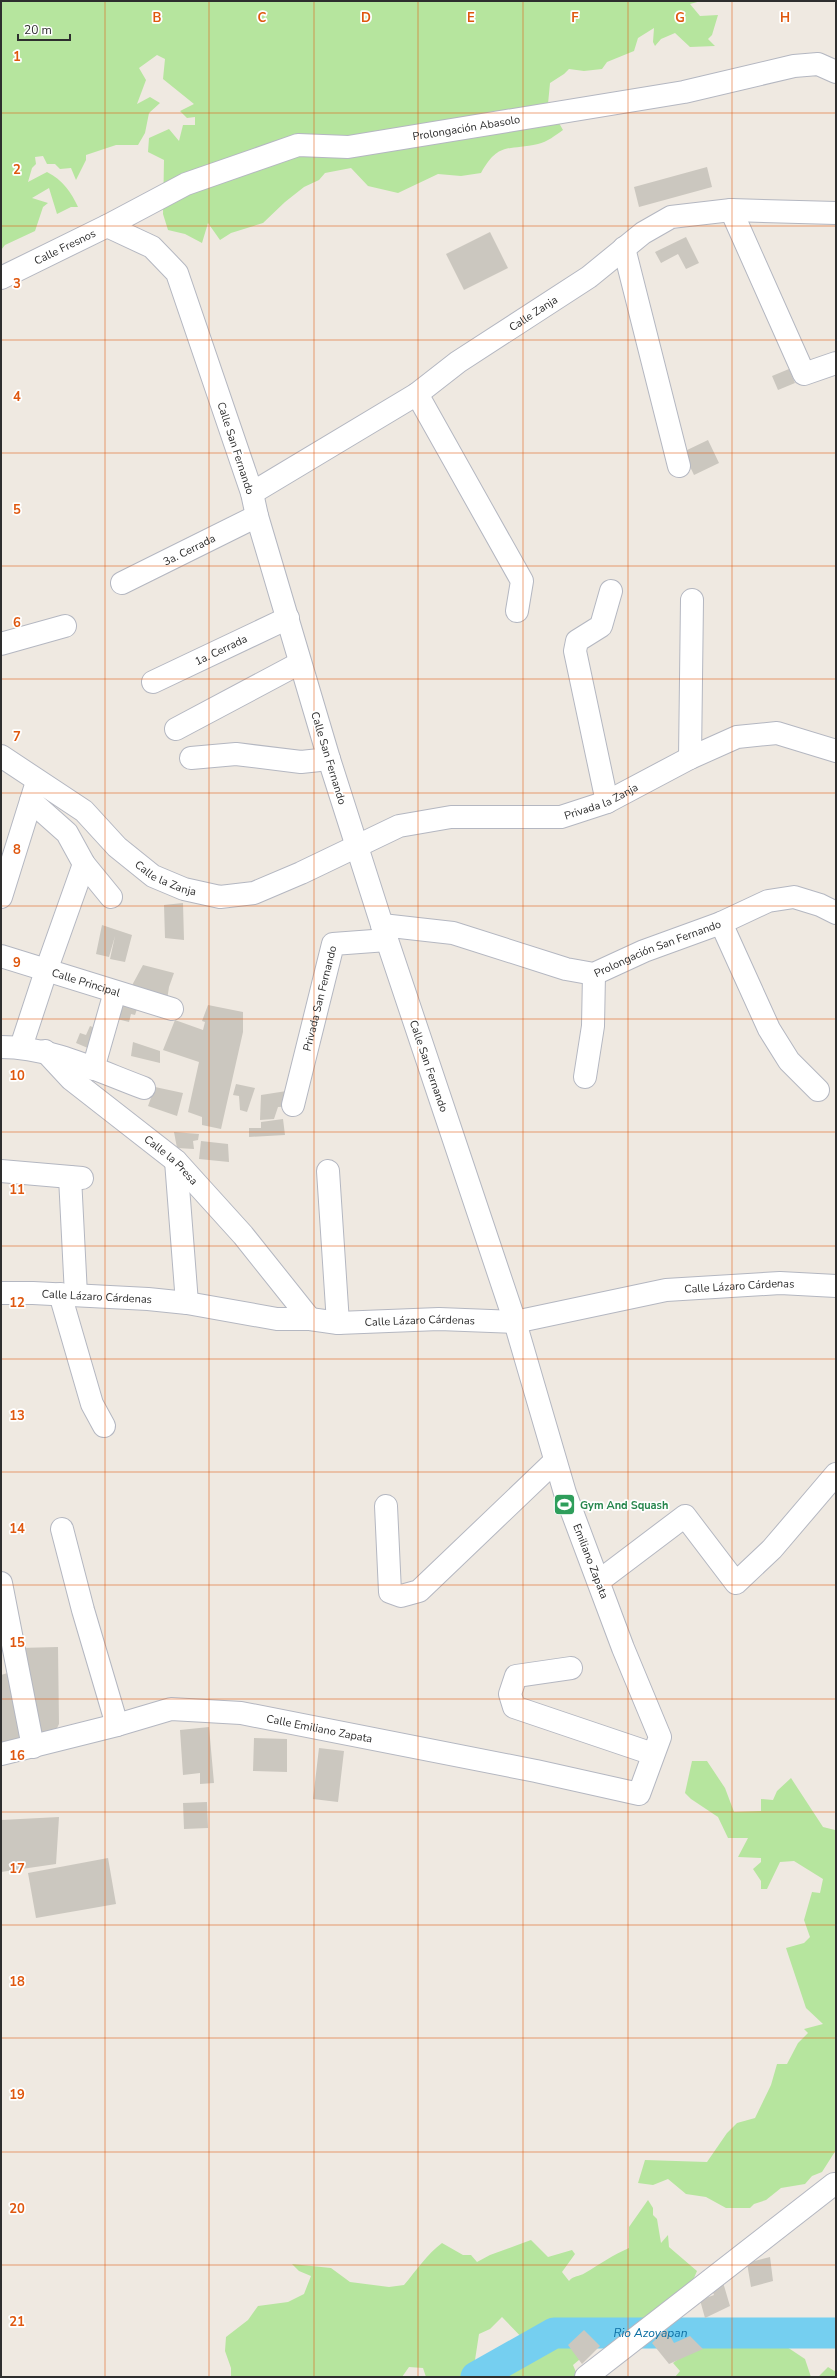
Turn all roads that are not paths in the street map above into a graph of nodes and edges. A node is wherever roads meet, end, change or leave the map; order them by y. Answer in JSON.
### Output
{"nodes":[{"id":1,"x":836,"y":72,"type":"edge"},
{"id":2,"x":732,"y":210,"type":"junction"},
{"id":3,"x":836,"y":213,"type":"edge"},
{"id":4,"x":107,"y":226,"type":"junction"},
{"id":5,"x":624,"y":248,"type":"junction"},
{"id":6,"x":1,"y":278,"type":"edge"},
{"id":7,"x":836,"y":363,"type":"edge"},
{"id":8,"x":417,"y":394,"type":"junction"},
{"id":9,"x":679,"y":466,"type":"dead end"},
{"id":10,"x":252,"y":493,"type":"junction"},
{"id":11,"x":256,"y":516,"type":"junction"},
{"id":12,"x":122,"y":583,"type":"dead end"},
{"id":13,"x":611,"y":591,"type":"dead end"},
{"id":14,"x":692,"y":600,"type":"dead end"},
{"id":15,"x":517,"y":611,"type":"dead end"},
{"id":16,"x":288,"y":618,"type":"junction"},
{"id":17,"x":66,"y":626,"type":"dead end"},
{"id":18,"x":1,"y":644,"type":"edge"},
{"id":19,"x":300,"y":663,"type":"junction"},
{"id":20,"x":153,"y":682,"type":"dead end"},
{"id":21,"x":176,"y":729,"type":"dead end"},
{"id":22,"x":836,"y":751,"type":"edge"},
{"id":23,"x":1,"y":756,"type":"edge"},
{"id":24,"x":191,"y":758,"type":"dead end"},
{"id":25,"x":690,"y":758,"type":"junction"},
{"id":26,"x":329,"y":759,"type":"junction"},
{"id":27,"x":38,"y":780,"type":"junction"},
{"id":28,"x":31,"y":801,"type":"junction"},
{"id":29,"x":607,"y":802,"type":"junction"},
{"id":30,"x":357,"y":846,"type":"junction"},
{"id":31,"x":84,"y":864,"type":"junction"},
{"id":32,"x":1,"y":897,"type":"edge"},
{"id":33,"x":111,"y":897,"type":"dead end"},
{"id":34,"x":836,"y":913,"type":"edge"},
{"id":35,"x":721,"y":923,"type":"junction"},
{"id":36,"x":384,"y":932,"type":"junction"},
{"id":37,"x":1,"y":956,"type":"edge"},
{"id":38,"x":46,"y":971,"type":"junction"},
{"id":39,"x":594,"y":974,"type":"junction"},
{"id":40,"x":115,"y":992,"type":"junction"},
{"id":41,"x":172,"y":1009,"type":"dead end"},
{"id":42,"x":11,"y":1047,"type":"edge"},
{"id":43,"x":45,"y":1051,"type":"junction"},
{"id":44,"x":93,"y":1069,"type":"junction"},
{"id":45,"x":585,"y":1077,"type":"dead end"},
{"id":46,"x":144,"y":1088,"type":"dead end"},
{"id":47,"x":818,"y":1090,"type":"dead end"},
{"id":48,"x":293,"y":1105,"type":"dead end"},
{"id":49,"x":176,"y":1161,"type":"junction"},
{"id":50,"x":1,"y":1171,"type":"edge"},
{"id":51,"x":328,"y":1171,"type":"dead end"},
{"id":52,"x":836,"y":1286,"type":"edge"},
{"id":53,"x":1,"y":1293,"type":"edge"},
{"id":54,"x":68,"y":1294,"type":"junction"},
{"id":55,"x":187,"y":1303,"type":"junction"},
{"id":56,"x":310,"y":1319,"type":"junction"},
{"id":57,"x":515,"y":1322,"type":"junction"},
{"id":58,"x":338,"y":1323,"type":"junction"},
{"id":59,"x":104,"y":1426,"type":"dead end"},
{"id":60,"x":555,"y":1461,"type":"junction"},
{"id":61,"x":836,"y":1474,"type":"edge"},
{"id":62,"x":386,"y":1506,"type":"dead end"},
{"id":63,"x":62,"y":1528,"type":"dead end"},
{"id":64,"x":599,"y":1581,"type":"junction"},
{"id":65,"x":1,"y":1583,"type":"edge"},
{"id":66,"x":571,"y":1668,"type":"dead end"},
{"id":67,"x":117,"y":1725,"type":"junction"},
{"id":68,"x":33,"y":1747,"type":"junction"},
{"id":69,"x":1,"y":1754,"type":"edge"},
{"id":70,"x":653,"y":1754,"type":"junction"},
{"id":71,"x":639,"y":1794,"type":"joint"},
{"id":72,"x":834,"y":2184,"type":"dead end"},
{"id":73,"x":586,"y":2377,"type":"edge"}],
"edges":[{"from":1,"to":4,"type":"street","name":"Prolongación Abasolo"},
{"from":2,"to":3,"type":"street","name":"Calle Zanja"},
{"from":2,"to":5,"type":"street","name":"Calle Zanja"},
{"from":2,"to":7,"type":"street"},
{"from":4,"to":6,"type":"street","name":"Calle Fresnos"},
{"from":4,"to":10,"type":"street","name":"Calle San Fernando"},
{"from":5,"to":8,"type":"street","name":"Calle Zanja"},
{"from":5,"to":9,"type":"street"},
{"from":8,"to":10,"type":"street","name":"Calle Zanja"},
{"from":8,"to":15,"type":"street"},
{"from":10,"to":11,"type":"street","name":"Calle San Fernando"},
{"from":11,"to":12,"type":"street","name":"3a. Cerrada"},
{"from":11,"to":16,"type":"street","name":"Calle San Fernando"},
{"from":13,"to":29,"type":"street"},
{"from":14,"to":25,"type":"street"},
{"from":16,"to":19,"type":"street","name":"Calle San Fernando"},
{"from":16,"to":20,"type":"street","name":"1a. Cerrada"},
{"from":17,"to":18,"type":"street"},
{"from":19,"to":21,"type":"street"},
{"from":19,"to":26,"type":"street","name":"Calle San Fernando"},
{"from":22,"to":25,"type":"street","name":"Privada la Zanja"},
{"from":23,"to":27,"type":"street","name":"Calle la Zanja"},
{"from":24,"to":26,"type":"street"},
{"from":25,"to":29,"type":"street","name":"Privada la Zanja"},
{"from":26,"to":30,"type":"street","name":"Calle San Fernando"},
{"from":27,"to":28,"type":"street"},
{"from":27,"to":30,"type":"street","name":"Calle la Zanja"},
{"from":28,"to":31,"type":"street"},
{"from":28,"to":32,"type":"street"},
{"from":29,"to":30,"type":"street","name":"Privada la Zanja"},
{"from":30,"to":36,"type":"street","name":"Calle San Fernando"},
{"from":31,"to":33,"type":"street"},
{"from":31,"to":38,"type":"street"},
{"from":34,"to":35,"type":"street","name":"Prolongación San Fernando"},
{"from":35,"to":39,"type":"street","name":"Prolongación San Fernando"},
{"from":35,"to":47,"type":"street"},
{"from":36,"to":39,"type":"street","name":"Prolongación San Fernando"},
{"from":36,"to":48,"type":"street","name":"Privada San Fernando"},
{"from":36,"to":57,"type":"street","name":"Calle San Fernando"},
{"from":37,"to":38,"type":"street","name":"Calle Principal"},
{"from":38,"to":40,"type":"street","name":"Calle Principal"},
{"from":38,"to":42,"type":"street"},
{"from":39,"to":45,"type":"street"},
{"from":40,"to":41,"type":"street","name":"Calle Principal"},
{"from":40,"to":44,"type":"street"},
{"from":42,"to":43,"type":"street"},
{"from":43,"to":44,"type":"street"},
{"from":43,"to":49,"type":"street","name":"Calle la Presa"},
{"from":44,"to":46,"type":"street"},
{"from":49,"to":55,"type":"street"},
{"from":49,"to":56,"type":"street","name":"Calle la Presa"},
{"from":50,"to":54,"type":"street"},
{"from":51,"to":58,"type":"street"},
{"from":52,"to":57,"type":"street","name":"Calle Lázaro Cárdenas"},
{"from":53,"to":54,"type":"street","name":"Calle Lázaro Cárdenas"},
{"from":54,"to":55,"type":"street","name":"Calle Lázaro Cárdenas"},
{"from":54,"to":59,"type":"street"},
{"from":55,"to":56,"type":"street","name":"Calle Lázaro Cárdenas"},
{"from":56,"to":58,"type":"street","name":"Calle Lázaro Cárdenas"},
{"from":57,"to":58,"type":"street","name":"Calle Lázaro Cárdenas"},
{"from":57,"to":60,"type":"street","name":"Emiliano Zapata"},
{"from":60,"to":62,"type":"street"},
{"from":60,"to":64,"type":"street","name":"Emiliano Zapata"},
{"from":61,"to":64,"type":"street"},
{"from":63,"to":67,"type":"street"},
{"from":64,"to":70,"type":"street","name":"Emiliano Zapata"},
{"from":65,"to":68,"type":"street"},
{"from":66,"to":70,"type":"street"},
{"from":67,"to":68,"type":"street","name":"Calle Emiliano Zapata"},
{"from":67,"to":71,"type":"street","name":"Calle Emiliano Zapata"},
{"from":68,"to":69,"type":"street","name":"Calle Emiliano Zapata"},
{"from":70,"to":71,"type":"street","name":"Emiliano Zapata"},
{"from":72,"to":73,"type":"street"}]}
